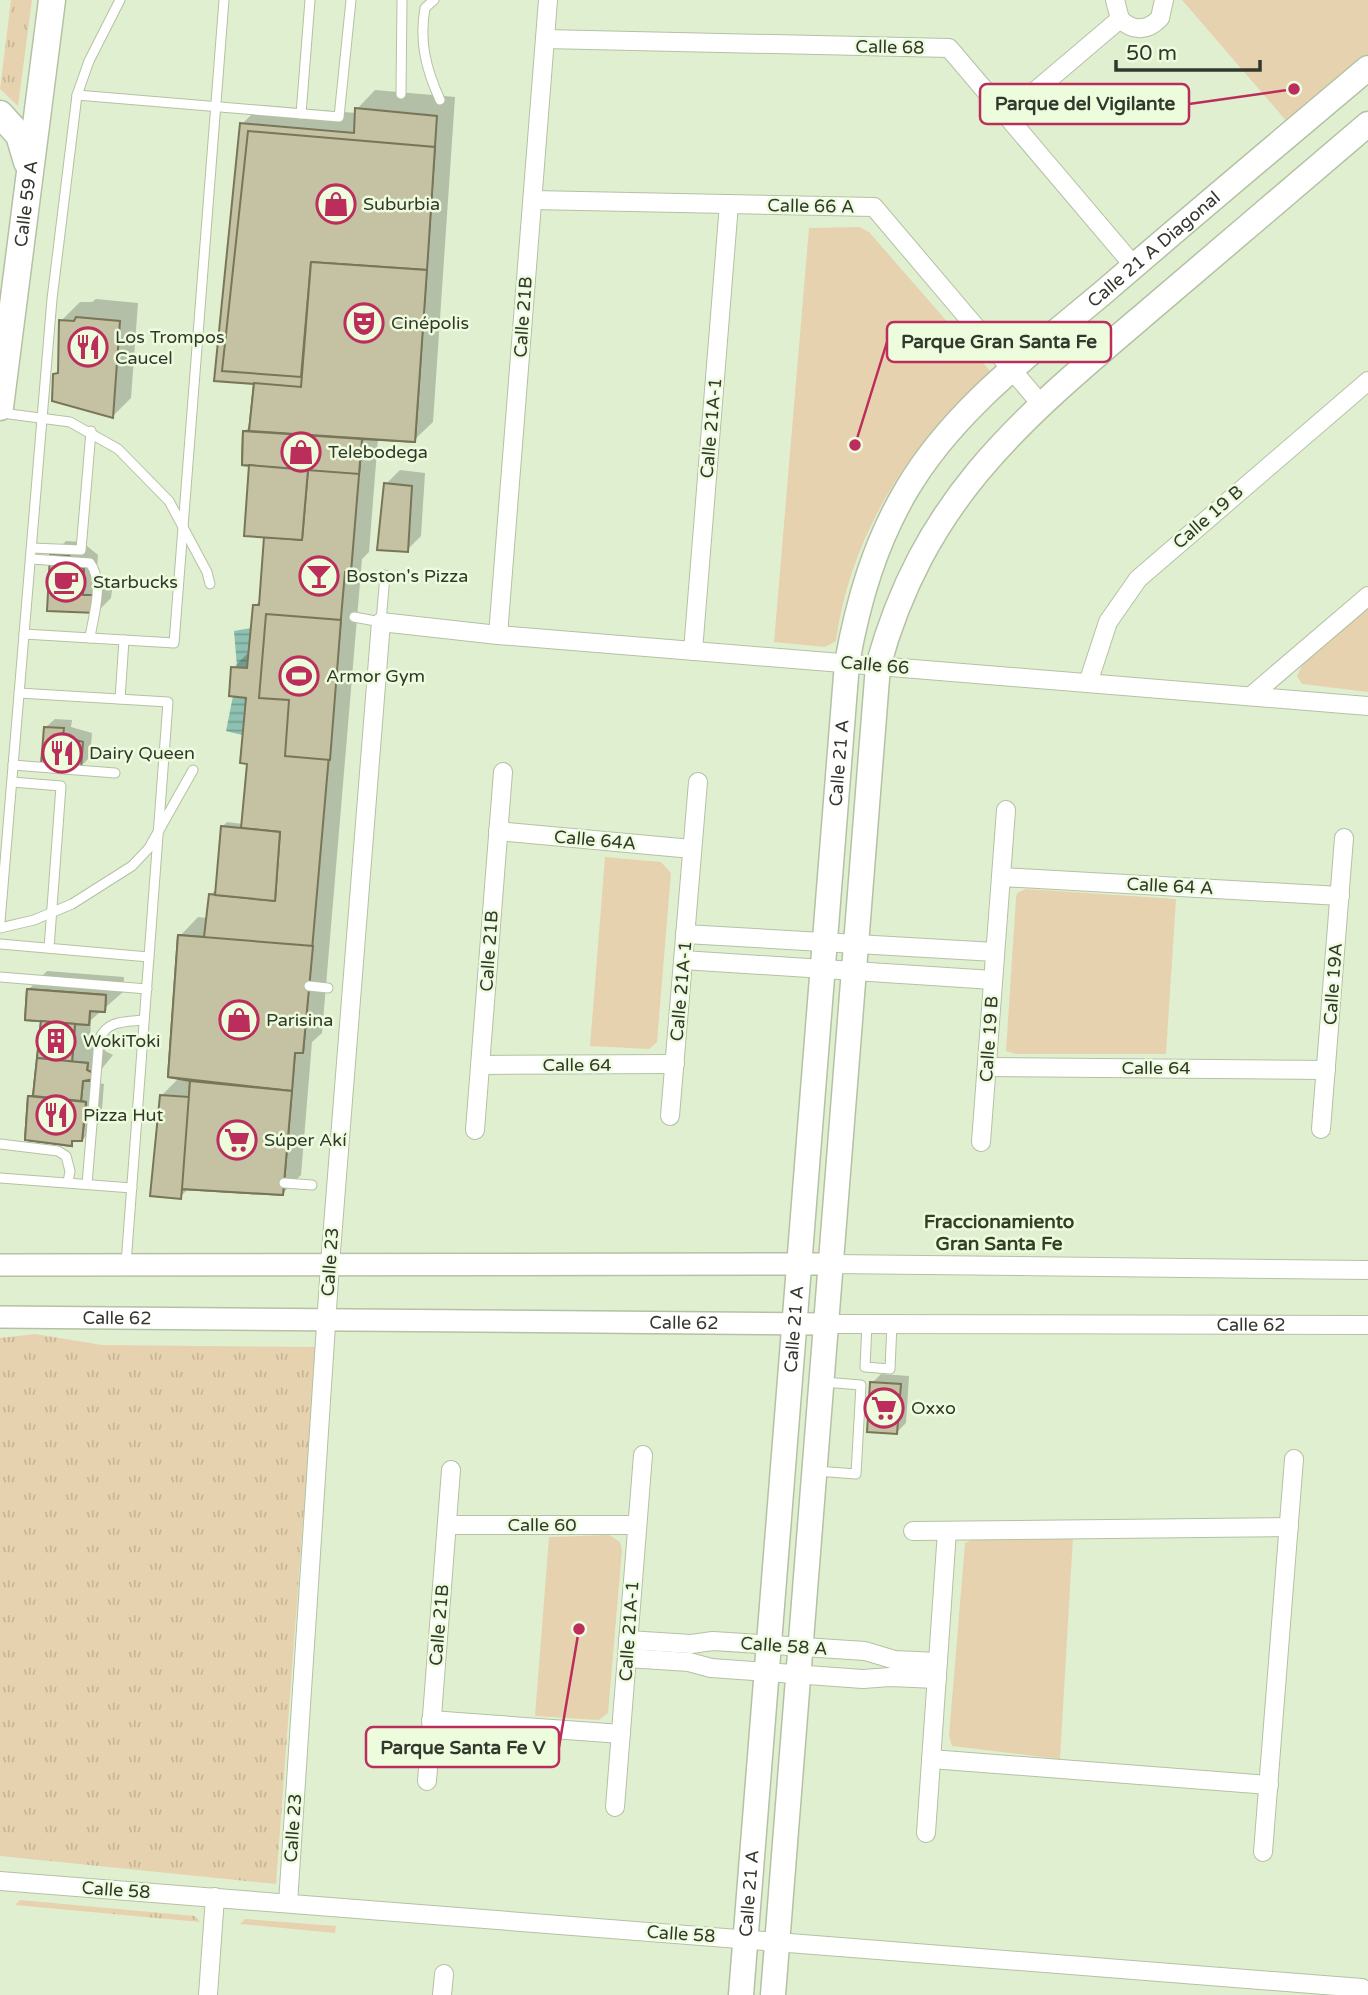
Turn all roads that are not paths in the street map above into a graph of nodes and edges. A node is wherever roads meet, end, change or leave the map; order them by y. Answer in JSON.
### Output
{"nodes":[{"id":1,"x":52,"y":0,"type":"edge"},
{"id":2,"x":120,"y":0,"type":"edge"},
{"id":3,"x":223,"y":0,"type":"edge"},
{"id":4,"x":310,"y":0,"type":"edge"},
{"id":5,"x":351,"y":0,"type":"edge"},
{"id":6,"x":402,"y":0,"type":"edge"},
{"id":7,"x":434,"y":0,"type":"edge"},
{"id":8,"x":548,"y":0,"type":"edge"},
{"id":9,"x":1115,"y":0,"type":"edge"},
{"id":10,"x":1164,"y":0,"type":"edge"},
{"id":11,"x":1120,"y":19,"type":"junction"},
{"id":12,"x":545,"y":40,"type":"junction"},
{"id":13,"x":1368,"y":68,"type":"edge"},
{"id":14,"x":401,"y":94,"type":"dead end"},
{"id":15,"x":77,"y":95,"type":"junction"},
{"id":16,"x":440,"y":100,"type":"dead end"},
{"id":17,"x":215,"y":107,"type":"junction"},
{"id":18,"x":0,"y":114,"type":"edge"},
{"id":19,"x":301,"y":114,"type":"junction"},
{"id":20,"x":1007,"y":115,"type":"junction"},
{"id":21,"x":1368,"y":124,"type":"edge"},
{"id":22,"x":30,"y":171,"type":"junction"},
{"id":23,"x":533,"y":200,"type":"junction"},
{"id":24,"x":729,"y":204,"type":"junction"},
{"id":25,"x":1134,"y":266,"type":"junction"},
{"id":26,"x":1011,"y":370,"type":"junction"},
{"id":27,"x":1368,"y":381,"type":"edge"},
{"id":28,"x":1040,"y":403,"type":"junction"},
{"id":29,"x":0,"y":407,"type":"edge"},
{"id":30,"x":0,"y":413,"type":"edge"},
{"id":31,"x":43,"y":417,"type":"junction"},
{"id":32,"x":90,"y":431,"type":"junction"},
{"id":33,"x":183,"y":527,"type":"junction"},
{"id":34,"x":32,"y":548,"type":"junction"},
{"id":35,"x":30,"y":559,"type":"junction"},
{"id":36,"x":385,"y":575,"type":"dead end"},
{"id":37,"x":210,"y":584,"type":"dead end"},
{"id":38,"x":1368,"y":596,"type":"edge"},
{"id":39,"x":354,"y":617,"type":"dead end"},
{"id":40,"x":381,"y":622,"type":"junction"},
{"id":41,"x":24,"y":634,"type":"junction"},
{"id":42,"x":498,"y":635,"type":"junction"},
{"id":43,"x":90,"y":638,"type":"junction"},
{"id":44,"x":124,"y":640,"type":"junction"},
{"id":45,"x":693,"y":651,"type":"junction"},
{"id":46,"x":847,"y":663,"type":"junction"},
{"id":47,"x":878,"y":666,"type":"junction"},
{"id":48,"x":1088,"y":683,"type":"junction"},
{"id":49,"x":19,"y":693,"type":"junction"},
{"id":50,"x":1251,"y":696,"type":"junction"},
{"id":51,"x":120,"y":699,"type":"junction"},
{"id":52,"x":1368,"y":706,"type":"edge"},
{"id":53,"x":13,"y":765,"type":"junction"},
{"id":54,"x":193,"y":770,"type":"dead end"},
{"id":55,"x":503,"y":772,"type":"dead end"},
{"id":56,"x":115,"y":773,"type":"dead end"},
{"id":57,"x":12,"y":782,"type":"junction"},
{"id":58,"x":698,"y":782,"type":"dead end"},
{"id":59,"x":1006,"y":810,"type":"dead end"},
{"id":60,"x":159,"y":826,"type":"junction"},
{"id":61,"x":498,"y":831,"type":"junction"},
{"id":62,"x":1344,"y":838,"type":"dead end"},
{"id":63,"x":692,"y":849,"type":"junction"},
{"id":64,"x":1001,"y":877,"type":"junction"},
{"id":65,"x":1340,"y":896,"type":"junction"},
{"id":66,"x":52,"y":912,"type":"junction"},
{"id":67,"x":0,"y":922,"type":"edge"},
{"id":68,"x":0,"y":928,"type":"edge"},
{"id":69,"x":685,"y":934,"type":"junction"},
{"id":70,"x":825,"y":942,"type":"junction"},
{"id":71,"x":0,"y":944,"type":"edge"},
{"id":72,"x":856,"y":944,"type":"junction"},
{"id":73,"x":49,"y":948,"type":"junction"},
{"id":74,"x":995,"y":952,"type":"junction"},
{"id":75,"x":149,"y":957,"type":"junction"},
{"id":76,"x":683,"y":960,"type":"junction"},
{"id":77,"x":823,"y":970,"type":"junction"},
{"id":78,"x":854,"y":972,"type":"junction"},
{"id":79,"x":0,"y":977,"type":"edge"},
{"id":80,"x":993,"y":980,"type":"junction"},
{"id":81,"x":309,"y":986,"type":"dead end"},
{"id":82,"x":328,"y":988,"type":"dead end"},
{"id":83,"x":147,"y":989,"type":"junction"},
{"id":84,"x":144,"y":1020,"type":"junction"},
{"id":85,"x":675,"y":1064,"type":"junction"},
{"id":86,"x":480,"y":1065,"type":"junction"},
{"id":87,"x":987,"y":1067,"type":"junction"},
{"id":88,"x":1326,"y":1070,"type":"junction"},
{"id":89,"x":670,"y":1116,"type":"dead end"},
{"id":90,"x":1321,"y":1129,"type":"dead end"},
{"id":91,"x":475,"y":1130,"type":"dead end"},
{"id":92,"x":981,"y":1143,"type":"dead end"},
{"id":93,"x":0,"y":1144,"type":"edge"},
{"id":94,"x":0,"y":1178,"type":"edge"},
{"id":95,"x":68,"y":1182,"type":"junction"},
{"id":96,"x":284,"y":1183,"type":"dead end"},
{"id":97,"x":87,"y":1184,"type":"junction"},
{"id":98,"x":312,"y":1185,"type":"dead end"},
{"id":99,"x":132,"y":1188,"type":"junction"},
{"id":100,"x":126,"y":1264,"type":"junction"},
{"id":101,"x":330,"y":1264,"type":"junction"},
{"id":102,"x":799,"y":1264,"type":"junction"},
{"id":103,"x":831,"y":1264,"type":"junction"},
{"id":104,"x":0,"y":1265,"type":"edge"},
{"id":105,"x":1368,"y":1270,"type":"edge"},
{"id":106,"x":0,"y":1317,"type":"edge"},
{"id":107,"x":326,"y":1318,"type":"junction"},
{"id":108,"x":794,"y":1324,"type":"junction"},
{"id":109,"x":826,"y":1324,"type":"junction"},
{"id":110,"x":867,"y":1324,"type":"junction"},
{"id":111,"x":892,"y":1324,"type":"junction"},
{"id":112,"x":1368,"y":1325,"type":"edge"},
{"id":113,"x":822,"y":1382,"type":"junction"},
{"id":114,"x":643,"y":1455,"type":"dead end"},
{"id":115,"x":1294,"y":1459,"type":"dead end"},
{"id":116,"x":451,"y":1470,"type":"dead end"},
{"id":117,"x":815,"y":1471,"type":"junction"},
{"id":118,"x":447,"y":1525,"type":"junction"},
{"id":119,"x":637,"y":1525,"type":"junction"},
{"id":120,"x":1289,"y":1527,"type":"junction"},
{"id":121,"x":913,"y":1531,"type":"dead end"},
{"id":122,"x":947,"y":1531,"type":"junction"},
{"id":123,"x":769,"y":1644,"type":"junction"},
{"id":124,"x":801,"y":1647,"type":"junction"},
{"id":125,"x":628,"y":1649,"type":"junction"},
{"id":126,"x":937,"y":1670,"type":"junction"},
{"id":127,"x":767,"y":1672,"type":"junction"},
{"id":128,"x":799,"y":1675,"type":"junction"},
{"id":129,"x":431,"y":1720,"type":"junction"},
{"id":130,"x":621,"y":1734,"type":"junction"},
{"id":131,"x":931,"y":1759,"type":"junction"},
{"id":132,"x":426,"y":1781,"type":"dead end"},
{"id":133,"x":1269,"y":1785,"type":"junction"},
{"id":134,"x":615,"y":1807,"type":"dead end"},
{"id":135,"x":926,"y":1833,"type":"dead end"},
{"id":136,"x":1264,"y":1852,"type":"dead end"},
{"id":137,"x":0,"y":1881,"type":"edge"},
{"id":138,"x":215,"y":1898,"type":"junction"},
{"id":139,"x":288,"y":1903,"type":"junction"},
{"id":140,"x":746,"y":1939,"type":"junction"},
{"id":141,"x":778,"y":1942,"type":"junction"},
{"id":142,"x":444,"y":1974,"type":"dead end"},
{"id":143,"x":1239,"y":1986,"type":"edge"},
{"id":144,"x":1269,"y":1988,"type":"edge"},
{"id":145,"x":1362,"y":1988,"type":"dead end"},
{"id":146,"x":208,"y":1995,"type":"edge"},
{"id":147,"x":442,"y":1995,"type":"edge"},
{"id":148,"x":741,"y":1995,"type":"edge"},
{"id":149,"x":773,"y":1995,"type":"edge"}],
"edges":[{"from":1,"to":22,"type":"main road","name":"Calle 59 A"},
{"from":2,"to":15,"type":"lane"},
{"from":3,"to":17,"type":"lane"},
{"from":4,"to":19,"type":"lane"},
{"from":5,"to":19,"type":"lane"},
{"from":6,"to":14,"type":"lane"},
{"from":7,"to":16,"type":"lane"},
{"from":8,"to":12,"type":"street","name":"Calle 21B"},
{"from":9,"to":11,"type":"street"},
{"from":10,"to":11,"type":"street"},
{"from":11,"to":20,"type":"street"},
{"from":12,"to":20,"type":"street","name":"Calle 68"},
{"from":12,"to":23,"type":"street","name":"Calle 21B"},
{"from":13,"to":25,"type":"main road","name":"Calle 21 A Diagonal"},
{"from":15,"to":17,"type":"lane"},
{"from":15,"to":31,"type":"lane"},
{"from":17,"to":19,"type":"lane"},
{"from":17,"to":33,"type":"lane"},
{"from":18,"to":22,"type":"main road"},
{"from":20,"to":25,"type":"street","name":"Calle 68"},
{"from":21,"to":28,"type":"main road"},
{"from":22,"to":29,"type":"main road","name":"Calle 59 A"},
{"from":23,"to":24,"type":"street","name":"Calle 66 A"},
{"from":23,"to":42,"type":"street","name":"Calle 21B"},
{"from":24,"to":26,"type":"street","name":"Calle 66 A"},
{"from":24,"to":45,"type":"street","name":"Calle 21A-1"},
{"from":25,"to":26,"type":"main road","name":"Calle 21 A Diagonal"},
{"from":26,"to":28,"type":"street","name":"Calle 66 A"},
{"from":26,"to":46,"type":"main road","name":"Calle 21 A Diagonal"},
{"from":27,"to":48,"type":"street","name":"Calle 19 B"},
{"from":28,"to":47,"type":"main road"},
{"from":30,"to":31,"type":"lane"},
{"from":31,"to":32,"type":"lane"},
{"from":31,"to":34,"type":"lane"},
{"from":32,"to":33,"type":"lane"},
{"from":32,"to":34,"type":"lane"},
{"from":33,"to":37,"type":"lane"},
{"from":33,"to":44,"type":"lane"},
{"from":34,"to":35,"type":"lane"},
{"from":35,"to":41,"type":"lane"},
{"from":35,"to":43,"type":"lane"},
{"from":36,"to":40,"type":"lane"},
{"from":38,"to":50,"type":"street"},
{"from":39,"to":40,"type":"lane"},
{"from":40,"to":42,"type":"street","name":"Calle 66"},
{"from":40,"to":101,"type":"street","name":"Calle 23"},
{"from":41,"to":43,"type":"lane"},
{"from":41,"to":49,"type":"lane"},
{"from":42,"to":45,"type":"street","name":"Calle 66"},
{"from":43,"to":44,"type":"lane"},
{"from":44,"to":51,"type":"lane"},
{"from":45,"to":46,"type":"street","name":"Calle 66"},
{"from":46,"to":47,"type":"street","name":"Calle 66"},
{"from":46,"to":70,"type":"main road","name":"Calle 21 A"},
{"from":47,"to":48,"type":"street","name":"Calle 66"},
{"from":47,"to":72,"type":"main road","name":"Calle 21 A"},
{"from":48,"to":50,"type":"street","name":"Calle 66"},
{"from":49,"to":51,"type":"lane"},
{"from":49,"to":53,"type":"lane"},
{"from":50,"to":52,"type":"street","name":"Calle 66"},
{"from":51,"to":60,"type":"lane"},
{"from":53,"to":56,"type":"lane"},
{"from":53,"to":57,"type":"lane"},
{"from":54,"to":60,"type":"lane"},
{"from":55,"to":61,"type":"street","name":"Calle 21B"},
{"from":57,"to":66,"type":"lane"},
{"from":57,"to":67,"type":"lane"},
{"from":58,"to":63,"type":"street","name":"Calle 21A-1"},
{"from":59,"to":64,"type":"street","name":"Calle 19 B"},
{"from":60,"to":66,"type":"lane"},
{"from":60,"to":75,"type":"lane"},
{"from":61,"to":63,"type":"street","name":"Calle 64A"},
{"from":61,"to":86,"type":"street","name":"Calle 21B"},
{"from":62,"to":65,"type":"street","name":"Calle 19A"},
{"from":63,"to":69,"type":"street","name":"Calle 21A-1"},
{"from":64,"to":65,"type":"street","name":"Calle 64 A"},
{"from":64,"to":74,"type":"street","name":"Calle 19 B"},
{"from":65,"to":88,"type":"street","name":"Calle 19A"},
{"from":66,"to":68,"type":"lane"},
{"from":66,"to":73,"type":"lane"},
{"from":69,"to":70,"type":"street"},
{"from":69,"to":76,"type":"street","name":"Calle 21A-1"},
{"from":70,"to":72,"type":"street"},
{"from":70,"to":77,"type":"main road","name":"Calle 21 A"},
{"from":71,"to":73,"type":"lane"},
{"from":72,"to":74,"type":"street"},
{"from":72,"to":78,"type":"main road","name":"Calle 21 A"},
{"from":73,"to":75,"type":"lane"},
{"from":74,"to":80,"type":"street","name":"Calle 19 B"},
{"from":75,"to":83,"type":"lane"},
{"from":76,"to":77,"type":"street"},
{"from":76,"to":85,"type":"street","name":"Calle 21A-1"},
{"from":77,"to":78,"type":"street"},
{"from":77,"to":102,"type":"main road","name":"Calle 21 A"},
{"from":78,"to":80,"type":"street"},
{"from":78,"to":103,"type":"main road","name":"Calle 21 A"},
{"from":79,"to":83,"type":"lane"},
{"from":80,"to":87,"type":"street","name":"Calle 19 B"},
{"from":81,"to":82,"type":"lane"},
{"from":83,"to":84,"type":"lane"},
{"from":84,"to":97,"type":"lane"},
{"from":84,"to":99,"type":"lane"},
{"from":85,"to":86,"type":"street","name":"Calle 64"},
{"from":85,"to":89,"type":"street","name":"Calle 21A-1"},
{"from":86,"to":91,"type":"street","name":"Calle 21B"},
{"from":87,"to":88,"type":"street","name":"Calle 64"},
{"from":87,"to":92,"type":"street","name":"Calle 19 B"},
{"from":88,"to":90,"type":"street","name":"Calle 19A"},
{"from":93,"to":95,"type":"lane"},
{"from":94,"to":95,"type":"lane"},
{"from":95,"to":97,"type":"lane"},
{"from":96,"to":98,"type":"lane"},
{"from":97,"to":99,"type":"lane"},
{"from":99,"to":100,"type":"lane"},
{"from":100,"to":101,"type":"street"},
{"from":100,"to":104,"type":"street"},
{"from":101,"to":102,"type":"street"},
{"from":101,"to":107,"type":"street","name":"Calle 23"},
{"from":102,"to":103,"type":"street"},
{"from":102,"to":108,"type":"main road","name":"Calle 21 A"},
{"from":103,"to":105,"type":"street"},
{"from":103,"to":109,"type":"main road","name":"Calle 21 A"},
{"from":106,"to":107,"type":"street","name":"Calle 62"},
{"from":107,"to":108,"type":"street","name":"Calle 62"},
{"from":107,"to":139,"type":"street","name":"Calle 23"},
{"from":108,"to":109,"type":"street","name":"Calle 62"},
{"from":108,"to":123,"type":"main road","name":"Calle 21 A"},
{"from":109,"to":110,"type":"street","name":"Calle 62"},
{"from":109,"to":113,"type":"main road","name":"Calle 21 A"},
{"from":110,"to":111,"type":"street","name":"Calle 62"},
{"from":110,"to":111,"type":"lane"},
{"from":111,"to":112,"type":"street","name":"Calle 62"},
{"from":113,"to":117,"type":"main road","name":"Calle 21 A"},
{"from":113,"to":117,"type":"lane"},
{"from":114,"to":119,"type":"street","name":"Calle 21A-1"},
{"from":115,"to":120,"type":"street"},
{"from":116,"to":118,"type":"street","name":"Calle 21B"},
{"from":117,"to":124,"type":"main road","name":"Calle 21 A"},
{"from":118,"to":119,"type":"street","name":"Calle 60"},
{"from":118,"to":129,"type":"street","name":"Calle 21B"},
{"from":119,"to":125,"type":"street","name":"Calle 21A-1"},
{"from":120,"to":122,"type":"street"},
{"from":120,"to":133,"type":"street"},
{"from":121,"to":122,"type":"street"},
{"from":122,"to":126,"type":"street"},
{"from":123,"to":124,"type":"street","name":"Calle 58 A"},
{"from":123,"to":125,"type":"street","name":"Calle 58 A"},
{"from":123,"to":127,"type":"main road","name":"Calle 21 A"},
{"from":124,"to":126,"type":"street","name":"Calle 58 A"},
{"from":124,"to":128,"type":"main road","name":"Calle 21 A"},
{"from":125,"to":127,"type":"street","name":"Calle 58 A"},
{"from":125,"to":130,"type":"street","name":"Calle 21A-1"},
{"from":126,"to":128,"type":"street","name":"Calle 58 A"},
{"from":126,"to":131,"type":"street"},
{"from":127,"to":128,"type":"street","name":"Calle 58 A"},
{"from":127,"to":140,"type":"main road","name":"Calle 21 A"},
{"from":128,"to":141,"type":"main road","name":"Calle 21 A"},
{"from":129,"to":130,"type":"street"},
{"from":129,"to":132,"type":"street","name":"Calle 21B"},
{"from":130,"to":134,"type":"street","name":"Calle 21A-1"},
{"from":131,"to":133,"type":"street"},
{"from":131,"to":135,"type":"street"},
{"from":133,"to":136,"type":"street"},
{"from":137,"to":138,"type":"street","name":"Calle 58"},
{"from":138,"to":139,"type":"street","name":"Calle 58"},
{"from":138,"to":146,"type":"street"},
{"from":139,"to":140,"type":"street","name":"Calle 58"},
{"from":140,"to":141,"type":"street","name":"Calle 58"},
{"from":140,"to":148,"type":"main road","name":"Calle 21 A"},
{"from":141,"to":143,"type":"street","name":"Calle 58"},
{"from":141,"to":149,"type":"main road","name":"Calle 21 A"},
{"from":142,"to":147,"type":"street"},
{"from":143,"to":144,"type":"street","name":"Calle 58"},
{"from":144,"to":145,"type":"street","name":"Calle 58"}]}
